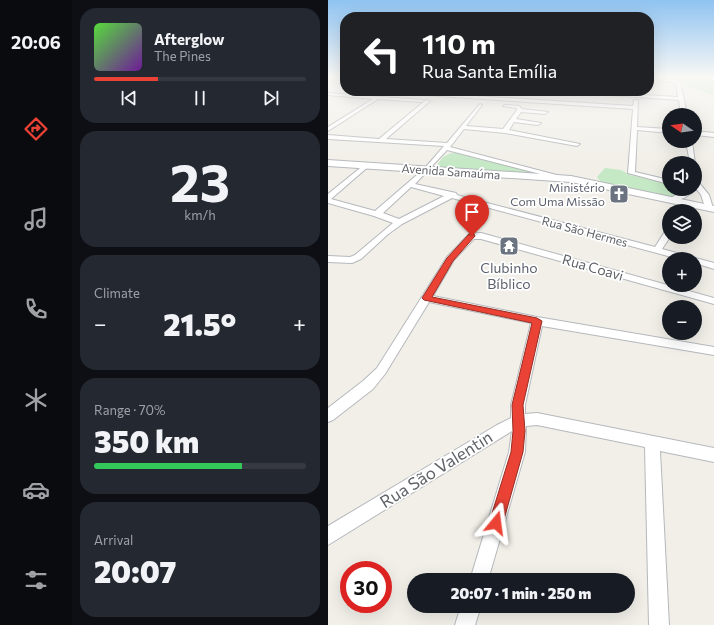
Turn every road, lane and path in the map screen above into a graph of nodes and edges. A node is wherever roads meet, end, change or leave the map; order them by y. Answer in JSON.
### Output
{"nodes":[{"id":1,"x":363,"y":106,"type":"edge"},
{"id":2,"x":422,"y":106,"type":"edge"},
{"id":3,"x":479,"y":106,"type":"edge"},
{"id":4,"x":503,"y":106,"type":"dead end"},
{"id":5,"x":614,"y":106,"type":"edge"},
{"id":6,"x":636,"y":108,"type":"joint"},
{"id":7,"x":520,"y":109,"type":"junction"},
{"id":8,"x":545,"y":112,"type":"dead end"},
{"id":9,"x":514,"y":120,"type":"junction"},
{"id":10,"x":538,"y":123,"type":"dead end"},
{"id":11,"x":462,"y":127,"type":"junction"},
{"id":12,"x":634,"y":128,"type":"junction"},
{"id":13,"x":328,"y":129,"type":"edge"},
{"id":14,"x":662,"y":130,"type":"edge"},
{"id":15,"x":505,"y":131,"type":"junction"},
{"id":16,"x":702,"y":134,"type":"edge"},
{"id":17,"x":714,"y":135,"type":"edge"},
{"id":18,"x":328,"y":138,"type":"edge"},
{"id":19,"x":380,"y":140,"type":"junction"},
{"id":20,"x":577,"y":144,"type":"dead end"},
{"id":21,"x":447,"y":146,"type":"junction"},
{"id":22,"x":328,"y":163,"type":"edge"},
{"id":23,"x":367,"y":166,"type":"junction"},
{"id":24,"x":427,"y":169,"type":"junction"},
{"id":25,"x":571,"y":179,"type":"junction"},
{"id":26,"x":662,"y":180,"type":"edge"},
{"id":27,"x":410,"y":185,"type":"junction"},
{"id":28,"x":702,"y":187,"type":"edge"},
{"id":29,"x":714,"y":191,"type":"edge"},
{"id":30,"x":702,"y":194,"type":"edge"},
{"id":31,"x":453,"y":195,"type":"junction"},
{"id":32,"x":328,"y":198,"type":"edge"},
{"id":33,"x":328,"y":201,"type":"edge"},
{"id":34,"x":685,"y":203,"type":"edge"},
{"id":35,"x":710,"y":206,"type":"edge"},
{"id":36,"x":377,"y":214,"type":"junction"},
{"id":37,"x":399,"y":222,"type":"junction"},
{"id":38,"x":662,"y":243,"type":"edge"},
{"id":39,"x":658,"y":250,"type":"junction"},
{"id":40,"x":665,"y":252,"type":"edge"},
{"id":41,"x":328,"y":259,"type":"edge"},
{"id":42,"x":702,"y":262,"type":"edge"},
{"id":43,"x":714,"y":266,"type":"edge"},
{"id":44,"x":427,"y":298,"type":"junction"},
{"id":45,"x":714,"y":301,"type":"edge"},
{"id":46,"x":537,"y":321,"type":"junction"},
{"id":47,"x":714,"y":350,"type":"edge"},
{"id":48,"x":328,"y":416,"type":"edge"},
{"id":49,"x":518,"y":421,"type":"junction"},
{"id":50,"x":652,"y":442,"type":"junction"},
{"id":51,"x":714,"y":455,"type":"edge"},
{"id":52,"x":328,"y":536,"type":"edge"},
{"id":53,"x":481,"y":573,"type":"edge"},
{"id":54,"x":469,"y":613,"type":"edge"},
{"id":55,"x":466,"y":625,"type":"edge"},
{"id":56,"x":659,"y":625,"type":"edge"}],
"edges":[{"from":1,"to":13,"type":"street"},
{"from":2,"to":19,"type":"street"},
{"from":3,"to":11,"type":"street"},
{"from":4,"to":7,"type":"street"},
{"from":5,"to":6,"type":"street"},
{"from":6,"to":12,"type":"street"},
{"from":7,"to":8,"type":"street"},
{"from":7,"to":9,"type":"street"},
{"from":9,"to":10,"type":"street"},
{"from":9,"to":15,"type":"street"},
{"from":11,"to":15,"type":"street"},
{"from":11,"to":21,"type":"street"},
{"from":12,"to":14,"type":"street"},
{"from":12,"to":26,"type":"street"},
{"from":15,"to":20,"type":"street"},
{"from":16,"to":17,"type":"street"},
{"from":18,"to":19,"type":"street"},
{"from":19,"to":21,"type":"street"},
{"from":21,"to":24,"type":"street"},
{"from":21,"to":25,"type":"street"},
{"from":22,"to":23,"type":"street","name":"Avenida Samaúma"},
{"from":23,"to":24,"type":"street","name":"Avenida Samaúma"},
{"from":23,"to":32,"type":"street"},
{"from":24,"to":25,"type":"street","name":"Avenida Samaúma"},
{"from":24,"to":27,"type":"street"},
{"from":25,"to":34,"type":"street","name":"Avenida Samaúma"},
{"from":27,"to":31,"type":"street","name":"Rua São Hermes"},
{"from":27,"to":36,"type":"street"},
{"from":28,"to":29,"type":"street"},
{"from":30,"to":35,"type":"street"},
{"from":31,"to":37,"type":"street"},
{"from":31,"to":39,"type":"street","name":"Rua São Hermes"},
{"from":33,"to":36,"type":"street"},
{"from":34,"to":35,"type":"street","name":"Avenida Samaúma"},
{"from":36,"to":37,"type":"street"},
{"from":37,"to":41,"type":"street"},
{"from":38,"to":39,"type":"street"},
{"from":39,"to":40,"type":"street","name":"Rua São Hermes"},
{"from":42,"to":43,"type":"street"},
{"from":44,"to":45,"type":"street","name":"Rua Coavi"},
{"from":44,"to":46,"type":"street"},
{"from":44,"to":48,"type":"street"},
{"from":46,"to":47,"type":"street"},
{"from":46,"to":49,"type":"street"},
{"from":49,"to":50,"type":"street","name":"Rua São Valentin"},
{"from":49,"to":52,"type":"street","name":"Rua São Valentin"},
{"from":49,"to":53,"type":"street"},
{"from":50,"to":51,"type":"street","name":"Rua São Valentin"},
{"from":50,"to":56,"type":"street"},
{"from":54,"to":55,"type":"street"}]}
